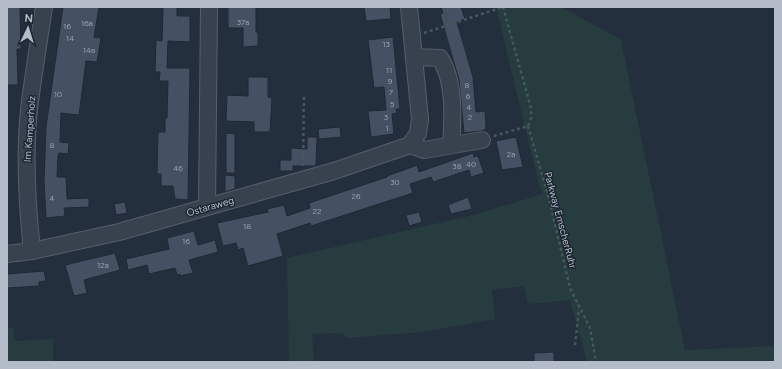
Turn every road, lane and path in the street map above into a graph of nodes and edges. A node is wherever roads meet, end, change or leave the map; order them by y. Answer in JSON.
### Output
{"nodes":[{"id":1,"x":44,"y":7,"type":"edge"},
{"id":2,"x":209,"y":7,"type":"edge"},
{"id":3,"x":409,"y":7,"type":"edge"},
{"id":4,"x":503,"y":7,"type":"edge"},
{"id":5,"x":413,"y":37,"type":"junction"},
{"id":6,"x":415,"y":57,"type":"junction"},
{"id":7,"x":304,"y":95,"type":"dead end"},
{"id":8,"x":528,"y":126,"type":"junction"},
{"id":9,"x":482,"y":140,"type":"joint"},
{"id":10,"x":451,"y":144,"type":"junction"},
{"id":11,"x":410,"y":146,"type":"junction"},
{"id":12,"x":303,"y":180,"type":"junction"},
{"id":13,"x":207,"y":207,"type":"junction"},
{"id":14,"x":32,"y":251,"type":"junction"},
{"id":15,"x":7,"y":254,"type":"edge"},
{"id":16,"x":579,"y":308,"type":"junction"},
{"id":17,"x":575,"y":345,"type":"dead end"},
{"id":18,"x":596,"y":362,"type":"edge"}],
"edges":[{"from":1,"to":14,"type":"street","name":"Im Kamperholz"},
{"from":2,"to":13,"type":"street"},
{"from":3,"to":5,"type":"street"},
{"from":4,"to":5,"type":"path"},
{"from":4,"to":8,"type":"path"},
{"from":5,"to":6,"type":"street"},
{"from":6,"to":10,"type":"street"},
{"from":6,"to":11,"type":"street"},
{"from":7,"to":12,"type":"path"},
{"from":8,"to":9,"type":"path"},
{"from":8,"to":16,"type":"path","name":"Parkway EmscherRuhr"},
{"from":9,"to":10,"type":"street"},
{"from":10,"to":11,"type":"street"},
{"from":11,"to":12,"type":"street","name":"Ostaraweg"},
{"from":12,"to":13,"type":"street","name":"Ostaraweg"},
{"from":13,"to":14,"type":"street","name":"Ostaraweg"},
{"from":14,"to":15,"type":"street","name":"Ostaraweg"},
{"from":16,"to":17,"type":"path"},
{"from":16,"to":18,"type":"path","name":"Parkway EmscherRuhr"}]}
